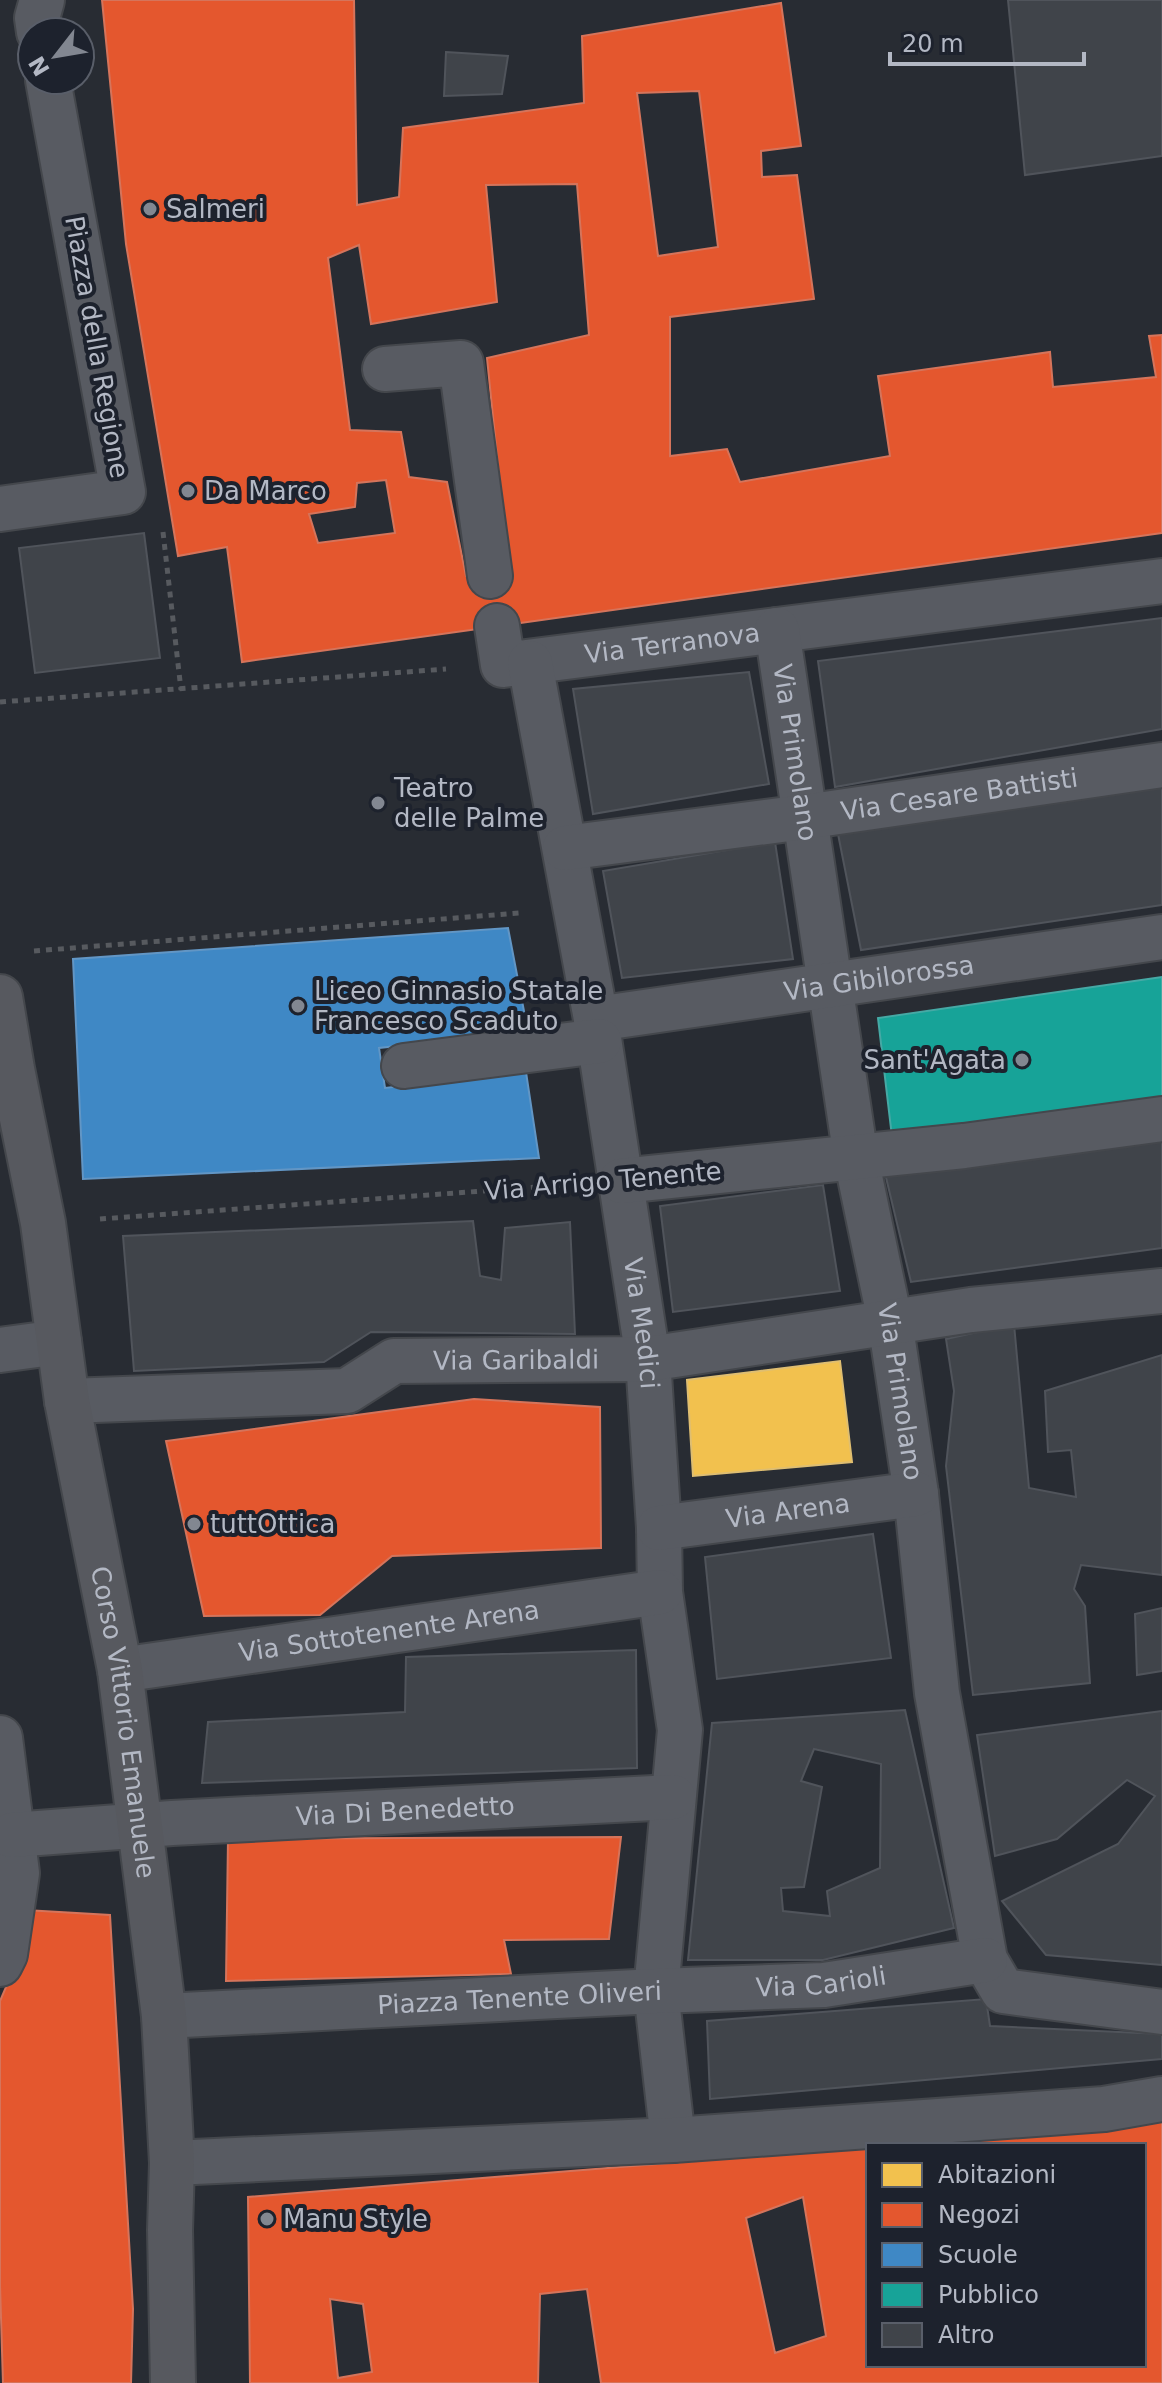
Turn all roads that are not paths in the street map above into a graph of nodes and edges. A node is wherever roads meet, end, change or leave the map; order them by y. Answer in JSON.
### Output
{"nodes":[{"id":1,"x":51,"y":96,"type":"edge"},
{"id":2,"x":385,"y":369,"type":"dead end"},
{"id":3,"x":0,"y":509,"type":"edge"},
{"id":4,"x":490,"y":576,"type":"dead end"},
{"id":5,"x":1162,"y":581,"type":"edge"},
{"id":6,"x":777,"y":630,"type":"junction"},
{"id":7,"x":510,"y":651,"type":"joint"},
{"id":8,"x":1162,"y":765,"type":"edge"},
{"id":9,"x":804,"y":817,"type":"junction"},
{"id":10,"x":565,"y":848,"type":"junction"},
{"id":11,"x":1162,"y":937,"type":"edge"},
{"id":12,"x":829,"y":984,"type":"junction"},
{"id":13,"x":0,"y":997,"type":"edge"},
{"id":14,"x":597,"y":1030,"type":"junction"},
{"id":15,"x":404,"y":1066,"type":"dead end"},
{"id":16,"x":6,"y":1074,"type":"edge"},
{"id":17,"x":1162,"y":1119,"type":"edge"},
{"id":18,"x":856,"y":1158,"type":"junction"},
{"id":19,"x":621,"y":1181,"type":"junction"},
{"id":20,"x":1162,"y":1291,"type":"edge"},
{"id":21,"x":890,"y":1321,"type":"junction"},
{"id":22,"x":59,"y":1342,"type":"junction"},
{"id":23,"x":0,"y":1350,"type":"edge"},
{"id":24,"x":648,"y":1359,"type":"junction"},
{"id":25,"x":67,"y":1401,"type":"junction"},
{"id":26,"x":916,"y":1494,"type":"junction"},
{"id":27,"x":659,"y":1528,"type":"junction"},
{"id":28,"x":660,"y":1592,"type":"junction"},
{"id":29,"x":120,"y":1670,"type":"junction"},
{"id":30,"x":0,"y":1738,"type":"edge"},
{"id":31,"x":673,"y":1797,"type":"junction"},
{"id":32,"x":139,"y":1825,"type":"junction"},
{"id":33,"x":12,"y":1835,"type":"junction"},
{"id":34,"x":985,"y":1960,"type":"junction"},
{"id":35,"x":0,"y":1964,"type":"edge"},
{"id":36,"x":656,"y":1991,"type":"junction"},
{"id":37,"x":1162,"y":2012,"type":"edge"},
{"id":38,"x":164,"y":2016,"type":"junction"},
{"id":39,"x":1162,"y":2099,"type":"edge"},
{"id":40,"x":673,"y":2140,"type":"junction"},
{"id":41,"x":172,"y":2163,"type":"junction"},
{"id":42,"x":173,"y":2383,"type":"edge"}],
"edges":[{"from":1,"to":3,"type":"street","name":"Piazza della Regione"},
{"from":2,"to":4,"type":"street"},
{"from":5,"to":6,"type":"street","name":"Via Terranova"},
{"from":6,"to":7,"type":"street","name":"Via Terranova"},
{"from":6,"to":9,"type":"street","name":"Via Primolano"},
{"from":7,"to":10,"type":"street","name":"Via Medici"},
{"from":8,"to":9,"type":"street","name":"Via Cesare Battisti"},
{"from":9,"to":10,"type":"street","name":"Via Cesare Battisti"},
{"from":9,"to":12,"type":"street","name":"Via Primolano"},
{"from":10,"to":14,"type":"street","name":"Via Medici"},
{"from":11,"to":12,"type":"street","name":"Via Gibilorossa"},
{"from":12,"to":14,"type":"street","name":"Via Gibilorossa"},
{"from":12,"to":18,"type":"street","name":"Via Primolano"},
{"from":13,"to":16,"type":"main road","name":"Corso Vittorio Emanuele"},
{"from":14,"to":15,"type":"street","name":"Via Gibilorossa"},
{"from":14,"to":19,"type":"street","name":"Via Medici"},
{"from":16,"to":22,"type":"main road","name":"Corso Vittorio Emanuele"},
{"from":17,"to":18,"type":"street","name":"Via Arrigo Tenente"},
{"from":18,"to":19,"type":"street","name":"Via Arrigo Tenente"},
{"from":18,"to":21,"type":"street","name":"Via Primolano"},
{"from":19,"to":24,"type":"street","name":"Via Medici"},
{"from":20,"to":21,"type":"street","name":"Via Garibaldi"},
{"from":21,"to":24,"type":"street","name":"Via Garibaldi"},
{"from":21,"to":26,"type":"street","name":"Via Primolano"},
{"from":22,"to":23,"type":"street"},
{"from":22,"to":25,"type":"main road","name":"Corso Vittorio Emanuele"},
{"from":24,"to":25,"type":"street","name":"Via Garibaldi"},
{"from":24,"to":27,"type":"street","name":"Via Medici"},
{"from":25,"to":29,"type":"main road","name":"Corso Vittorio Emanuele"},
{"from":26,"to":27,"type":"street","name":"Via Arena"},
{"from":26,"to":34,"type":"street","name":"Via Primolano"},
{"from":27,"to":28,"type":"street","name":"Via Medici"},
{"from":28,"to":29,"type":"street","name":"Via Sottotenente Arena"},
{"from":28,"to":31,"type":"street","name":"Via Medici"},
{"from":29,"to":32,"type":"main road","name":"Corso Vittorio Emanuele"},
{"from":30,"to":33,"type":"street"},
{"from":31,"to":32,"type":"street","name":"Via Di Benedetto"},
{"from":31,"to":36,"type":"street","name":"Via Medici"},
{"from":32,"to":33,"type":"street","name":"Via Di Benedetto"},
{"from":32,"to":38,"type":"main road","name":"Corso Vittorio Emanuele"},
{"from":33,"to":35,"type":"street"},
{"from":34,"to":36,"type":"street","name":"Via Carioli"},
{"from":34,"to":37,"type":"street","name":"Via Primolano"},
{"from":36,"to":38,"type":"street","name":"Piazza Tenente Oliveri"},
{"from":36,"to":40,"type":"street","name":"Piazza Tenente Oliveri"},
{"from":38,"to":41,"type":"main road","name":"Corso Vittorio Emanuele"},
{"from":39,"to":40,"type":"street"},
{"from":40,"to":41,"type":"street"},
{"from":41,"to":42,"type":"main road","name":"Corso Vittorio Emanuele"}]}
